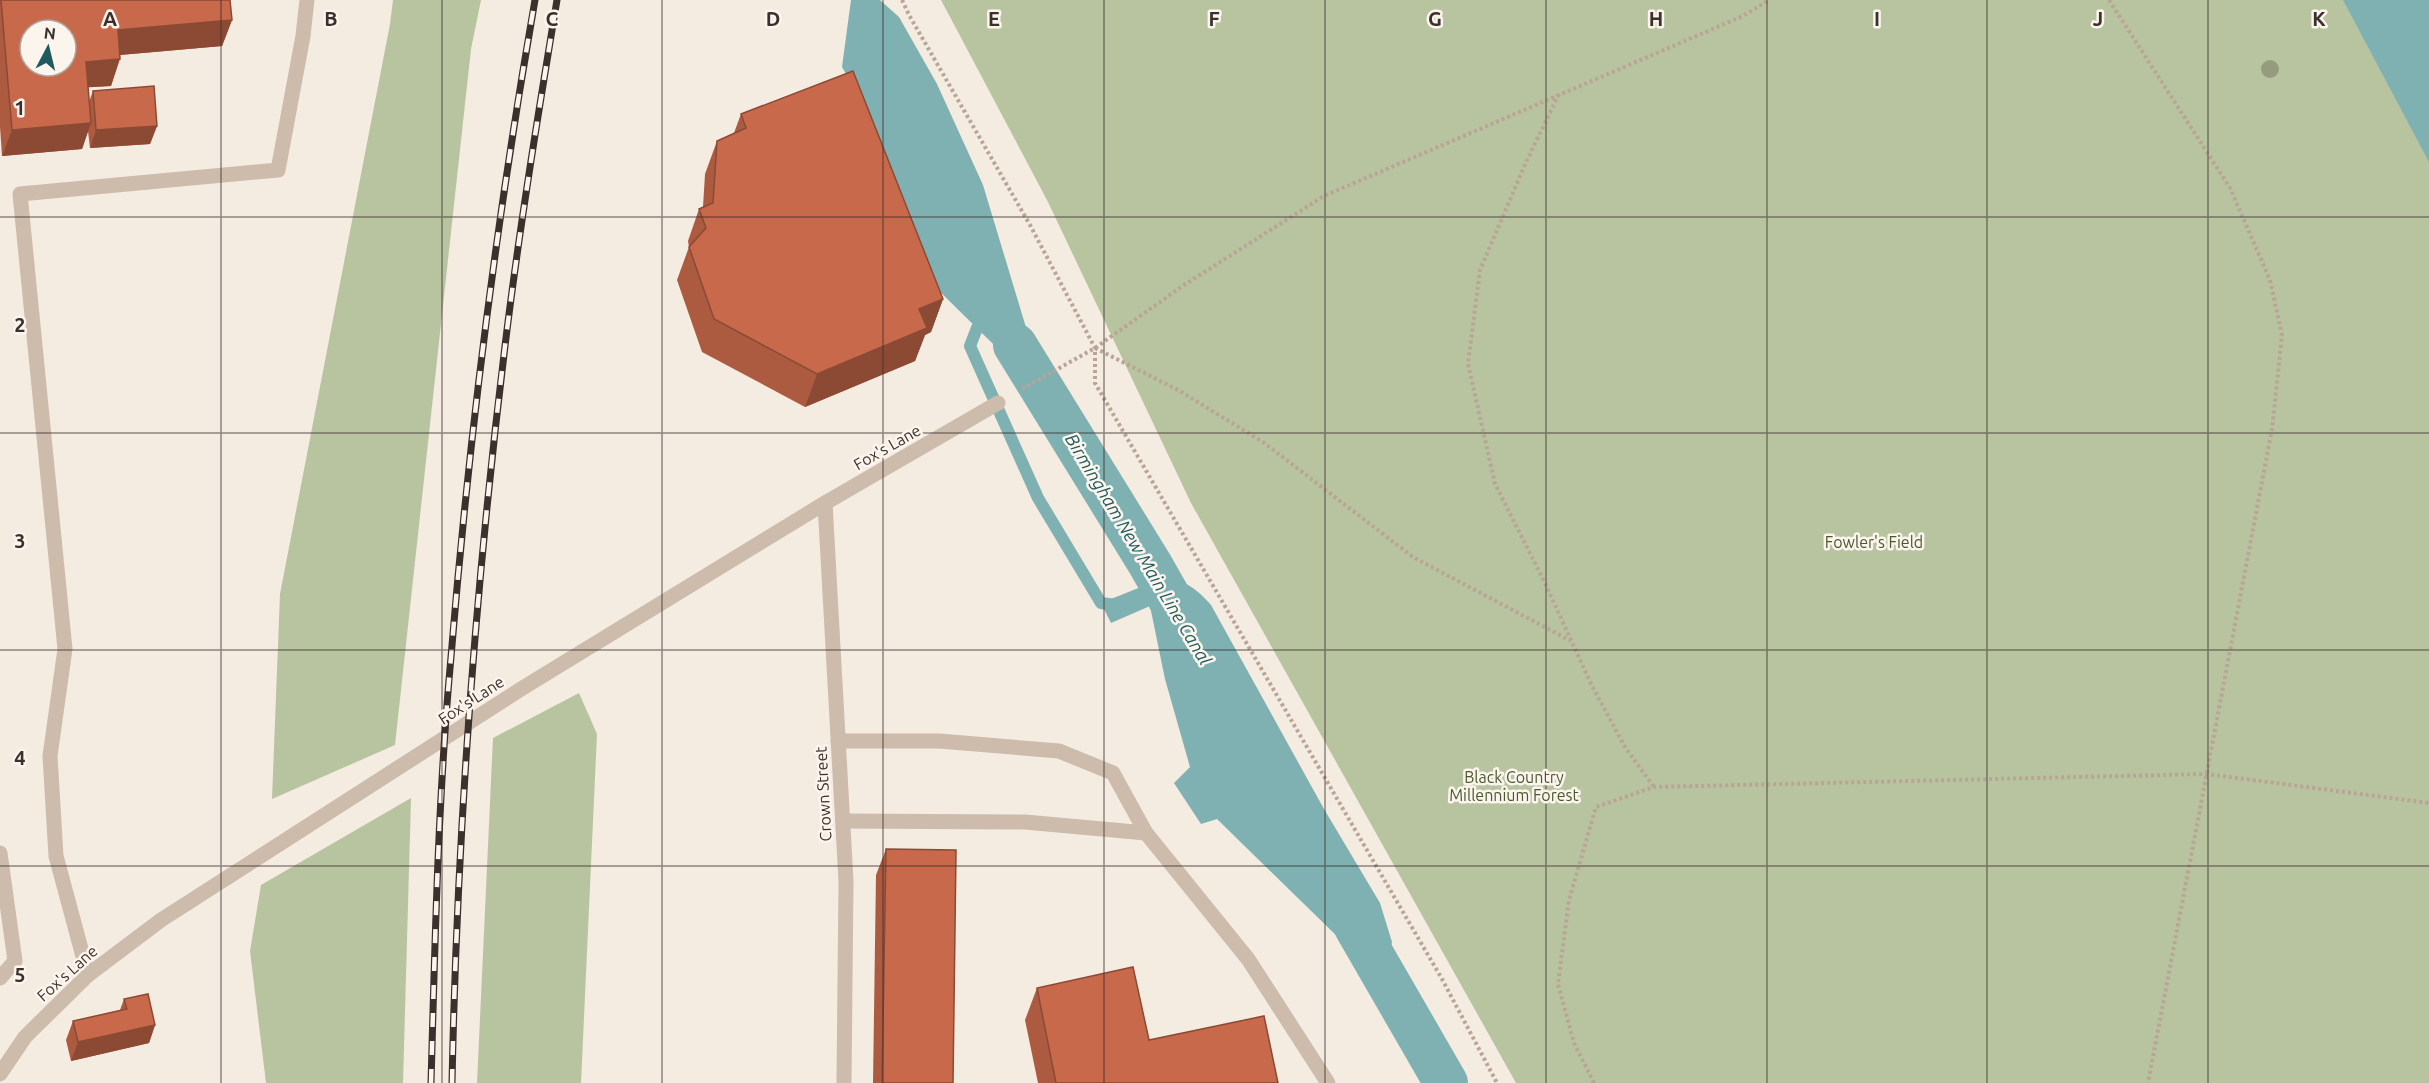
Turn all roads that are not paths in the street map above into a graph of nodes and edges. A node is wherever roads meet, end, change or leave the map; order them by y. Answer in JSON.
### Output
{"nodes":[{"id":1,"x":307,"y":0,"type":"edge"},
{"id":2,"x":998,"y":403,"type":"road end"},
{"id":3,"x":825,"y":503,"type":"junction"},
{"id":4,"x":838,"y":741,"type":"junction"},
{"id":5,"x":843,"y":821,"type":"junction"},
{"id":6,"x":1146,"y":833,"type":"junction"},
{"id":7,"x":0,"y":853,"type":"edge"},
{"id":8,"x":88,"y":975,"type":"junction"},
{"id":9,"x":0,"y":978,"type":"edge"},
{"id":10,"x":0,"y":1074,"type":"edge"},
{"id":11,"x":844,"y":1083,"type":"edge"},
{"id":12,"x":1328,"y":1083,"type":"edge"}],
"edges":[{"from":1,"to":8,"type":"street"},
{"from":2,"to":3,"type":"street","name":"Fox's Lane"},
{"from":3,"to":4,"type":"street","name":"Crown Street"},
{"from":3,"to":8,"type":"street","name":"Fox's Lane"},
{"from":4,"to":5,"type":"street","name":"Crown Street"},
{"from":4,"to":6,"type":"street"},
{"from":5,"to":6,"type":"street"},
{"from":5,"to":11,"type":"street","name":"Crown Street"},
{"from":6,"to":12,"type":"street"},
{"from":7,"to":9,"type":"street"},
{"from":8,"to":10,"type":"street","name":"Fox's Lane"}]}
